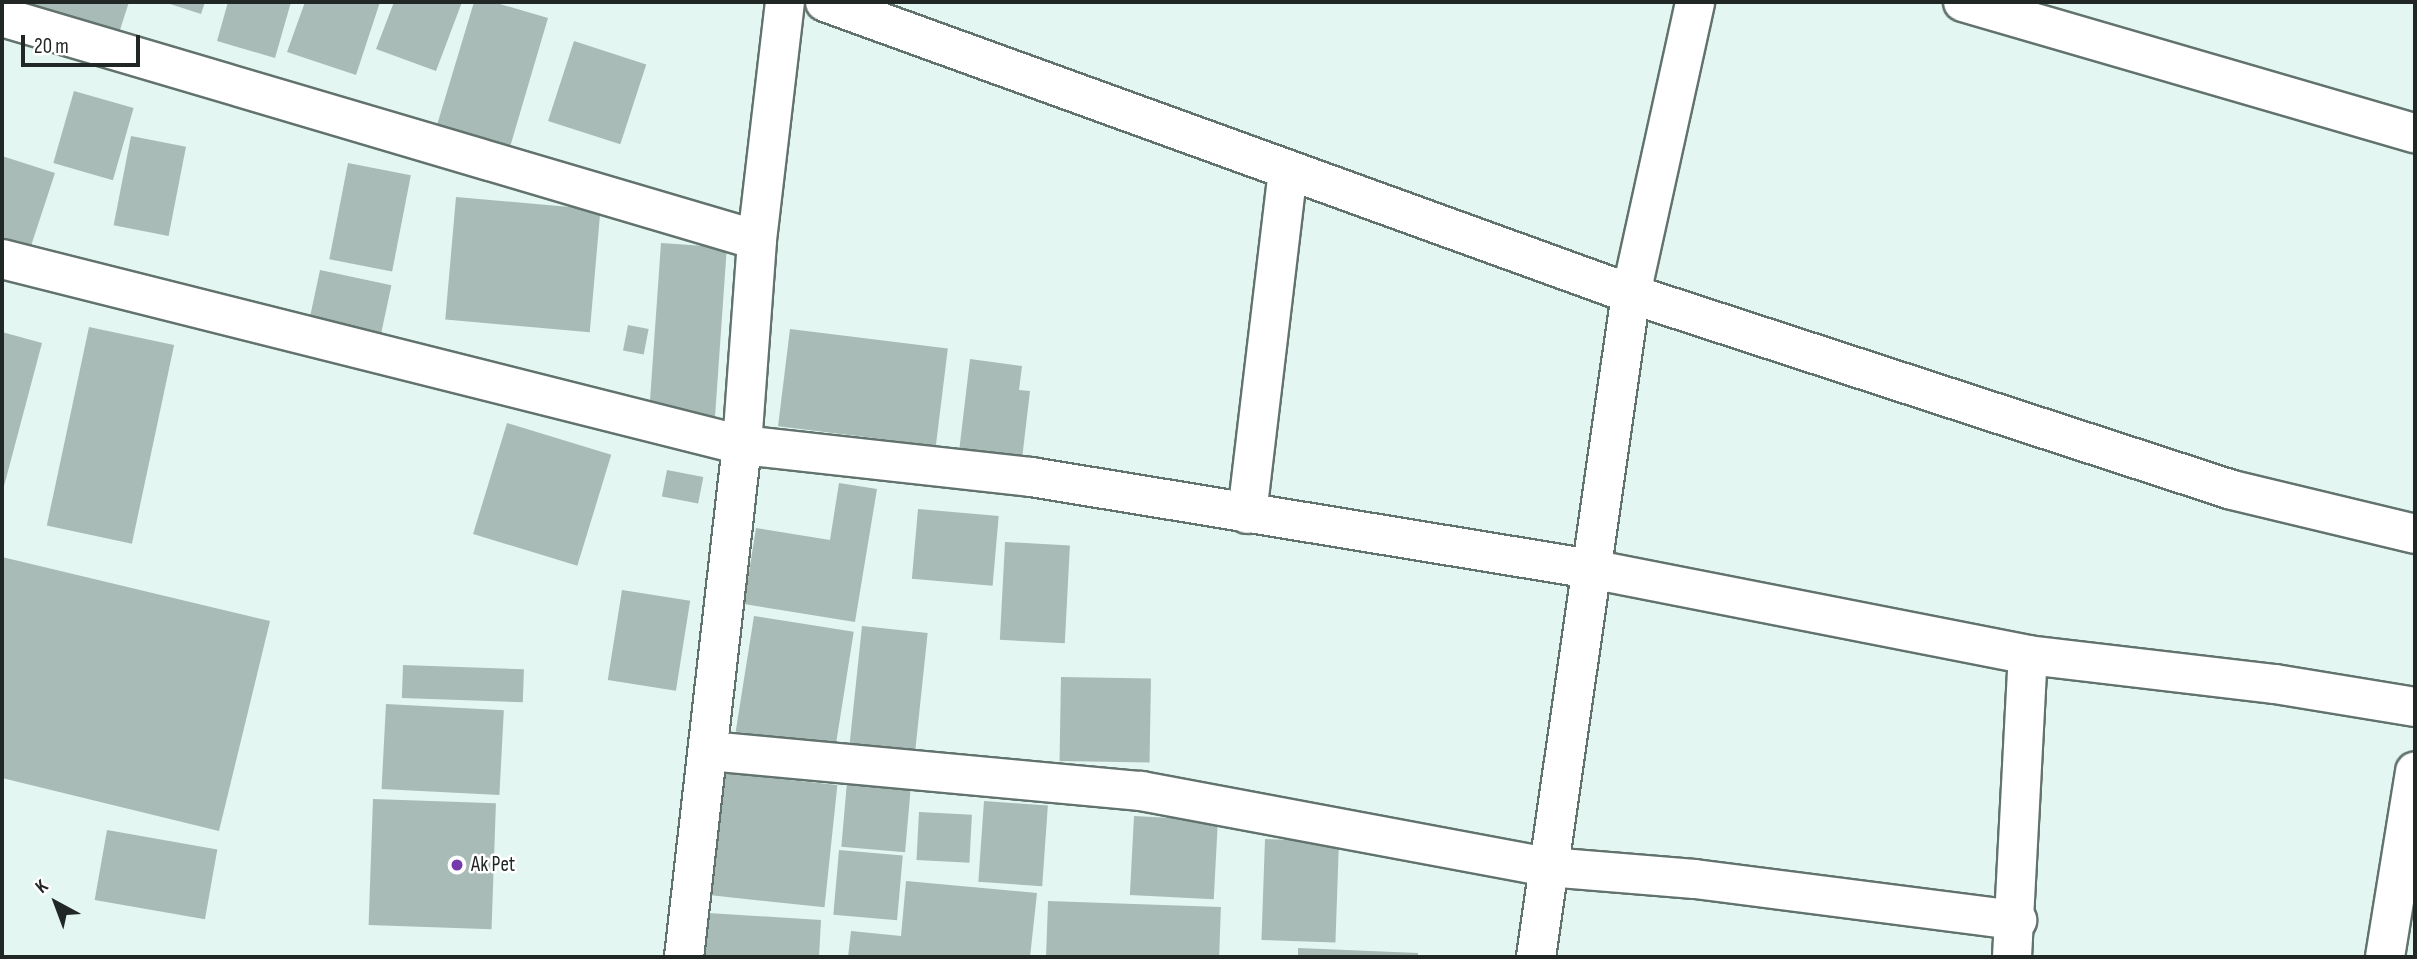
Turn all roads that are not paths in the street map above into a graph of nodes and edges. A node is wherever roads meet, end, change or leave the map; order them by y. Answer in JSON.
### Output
{"nodes":[{"id":1,"x":785,"y":2,"type":"edge"},
{"id":2,"x":825,"y":2,"type":"edge"},
{"id":3,"x":1695,"y":2,"type":"edge"},
{"id":4,"x":1963,"y":2,"type":"edge"},
{"id":5,"x":2,"y":18,"type":"edge"},
{"id":6,"x":2415,"y":133,"type":"edge"},
{"id":7,"x":1288,"y":170,"type":"junction"},
{"id":8,"x":757,"y":240,"type":"junction"},
{"id":9,"x":2,"y":259,"type":"edge"},
{"id":10,"x":1631,"y":294,"type":"junction"},
{"id":11,"x":742,"y":444,"type":"junction"},
{"id":12,"x":1247,"y":514,"type":"junction"},
{"id":13,"x":2415,"y":534,"type":"edge"},
{"id":14,"x":1591,"y":569,"type":"junction"},
{"id":15,"x":2028,"y":654,"type":"junction"},
{"id":16,"x":2415,"y":707,"type":"edge"},
{"id":17,"x":709,"y":751,"type":"junction"},
{"id":18,"x":2415,"y":771,"type":"edge"},
{"id":19,"x":1548,"y":867,"type":"junction"},
{"id":20,"x":2017,"y":920,"type":"junction"},
{"id":21,"x":684,"y":957,"type":"edge"},
{"id":22,"x":1536,"y":957,"type":"edge"},
{"id":23,"x":2012,"y":957,"type":"edge"},
{"id":24,"x":2385,"y":957,"type":"edge"}],
"edges":[{"from":1,"to":8,"type":"street"},
{"from":2,"to":7,"type":"street"},
{"from":3,"to":10,"type":"street"},
{"from":4,"to":6,"type":"street"},
{"from":5,"to":8,"type":"street"},
{"from":7,"to":10,"type":"street"},
{"from":7,"to":12,"type":"street"},
{"from":8,"to":11,"type":"street"},
{"from":9,"to":11,"type":"street"},
{"from":10,"to":13,"type":"street"},
{"from":10,"to":14,"type":"street"},
{"from":11,"to":12,"type":"street"},
{"from":11,"to":17,"type":"street"},
{"from":12,"to":14,"type":"street"},
{"from":14,"to":15,"type":"street"},
{"from":14,"to":19,"type":"street"},
{"from":15,"to":16,"type":"street"},
{"from":15,"to":20,"type":"street"},
{"from":17,"to":19,"type":"street"},
{"from":17,"to":21,"type":"street"},
{"from":18,"to":24,"type":"street"},
{"from":19,"to":20,"type":"street"},
{"from":19,"to":22,"type":"street"},
{"from":20,"to":23,"type":"street"}]}
